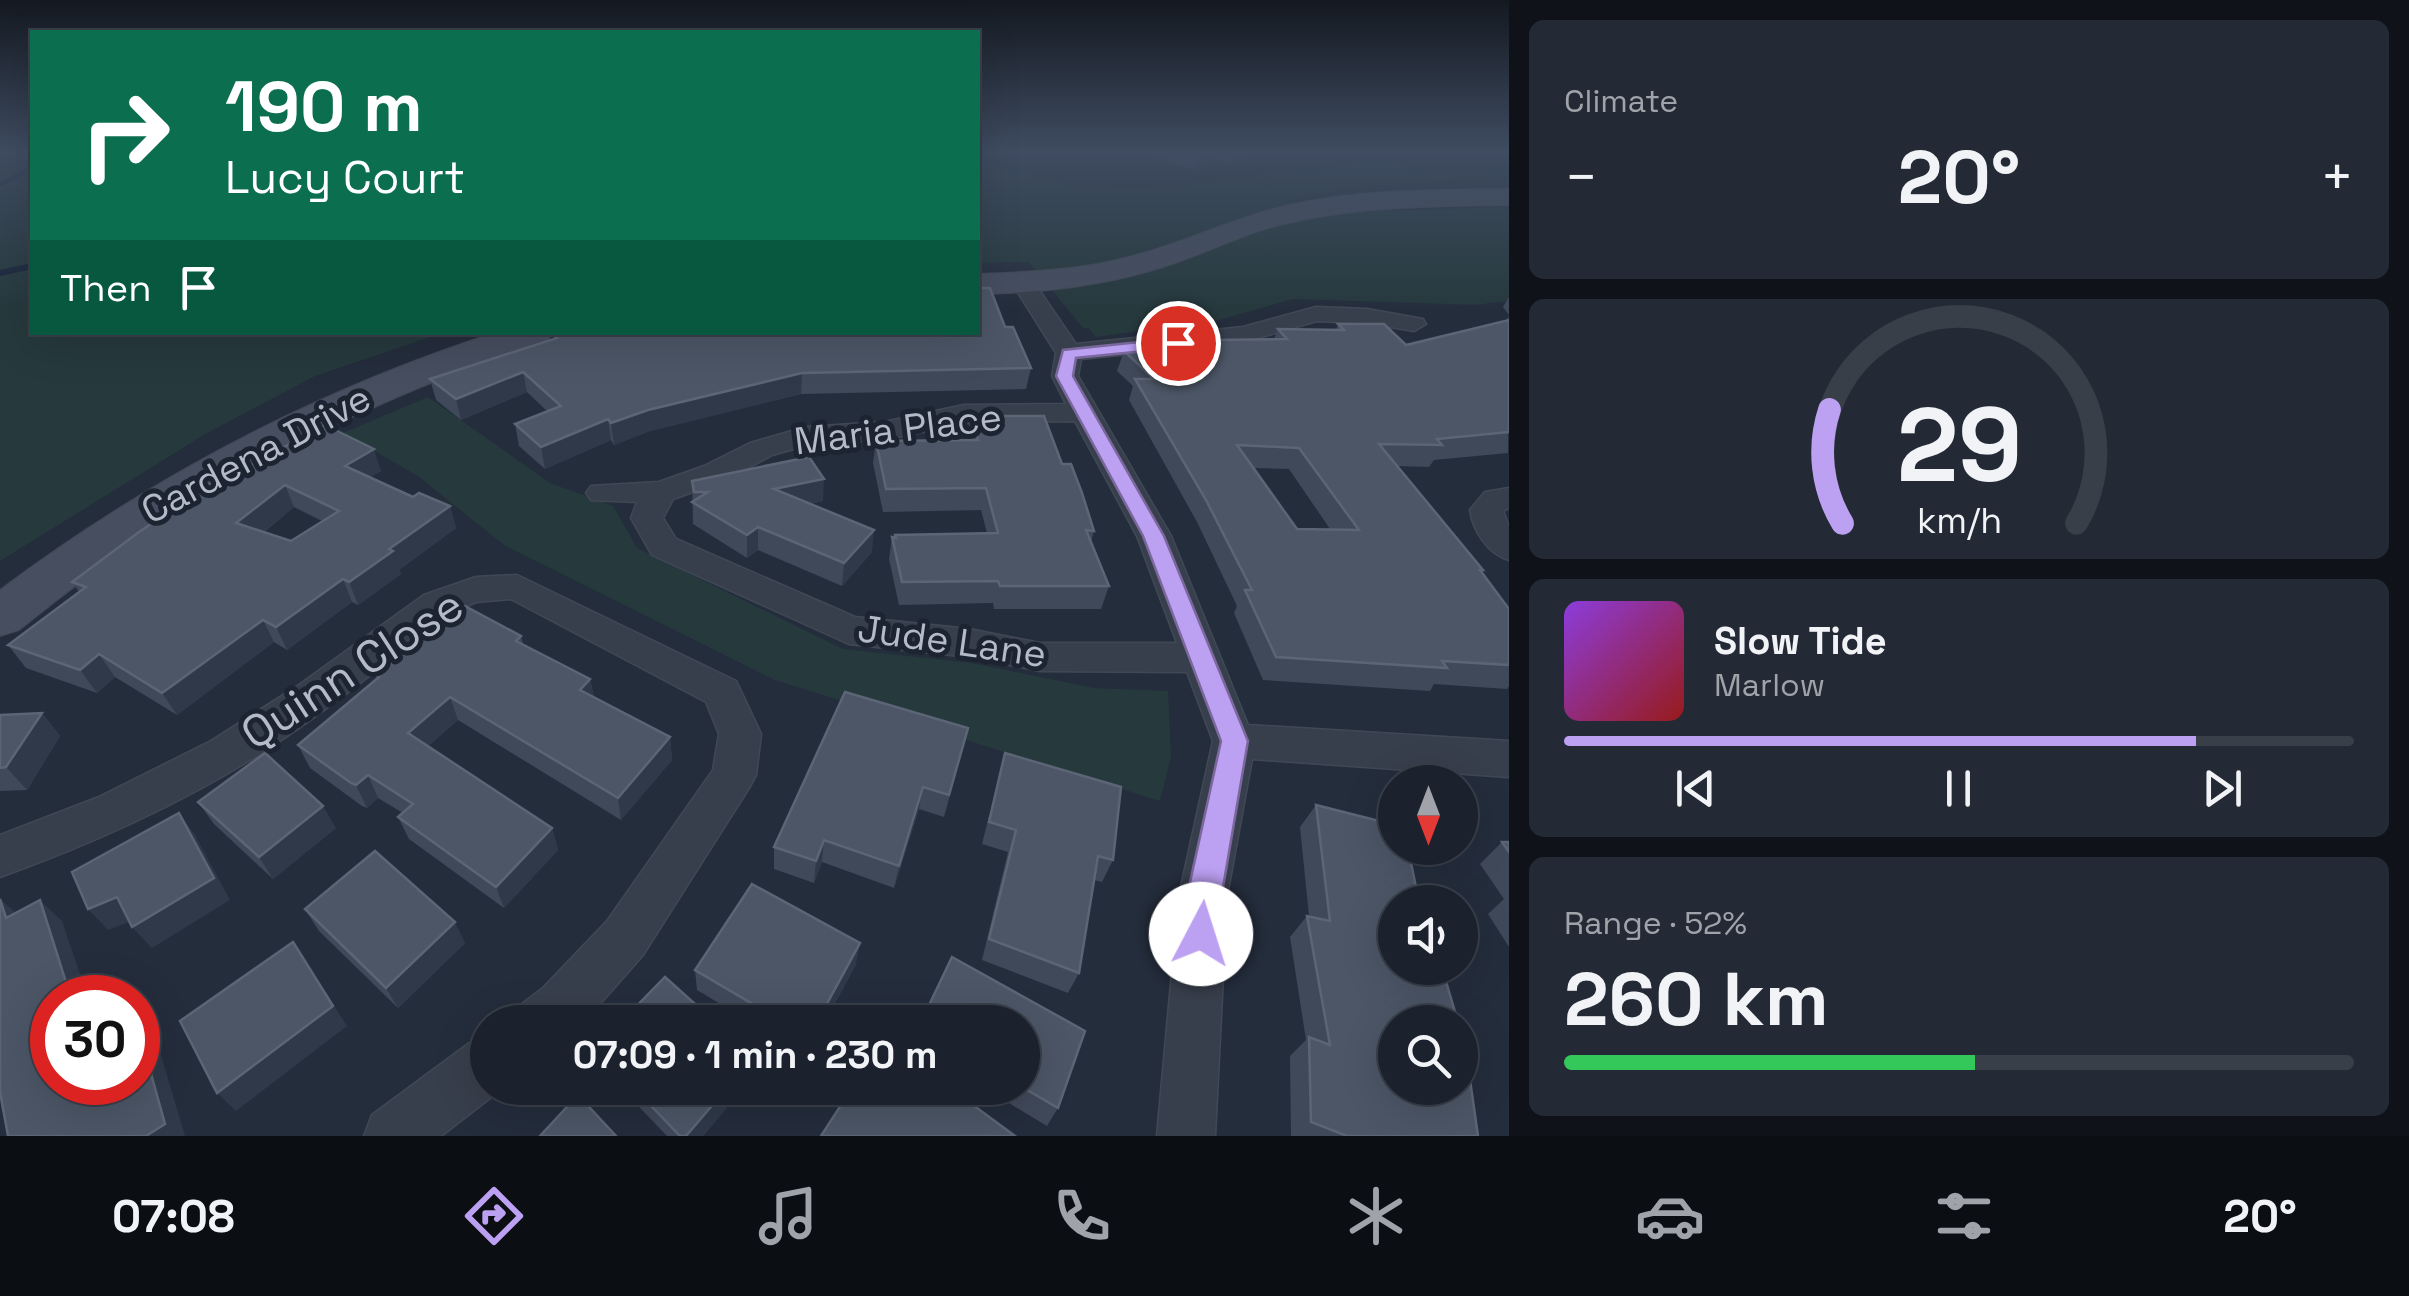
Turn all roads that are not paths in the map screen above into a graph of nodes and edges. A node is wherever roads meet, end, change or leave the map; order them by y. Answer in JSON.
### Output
{"nodes":[{"id":1,"x":1356,"y":204,"type":"edge"},
{"id":2,"x":1023,"y":283,"type":"junction"},
{"id":3,"x":980,"y":284,"type":"edge"},
{"id":4,"x":1414,"y":324,"type":"dead end"},
{"id":5,"x":526,"y":335,"type":"edge"},
{"id":6,"x":1068,"y":353,"type":"junction"},
{"id":7,"x":1085,"y":412,"type":"junction"},
{"id":8,"x":662,"y":492,"type":"junction"},
{"id":9,"x":602,"y":494,"type":"dead end"},
{"id":10,"x":1509,"y":498,"type":"edge"},
{"id":11,"x":1509,"y":549,"type":"edge"},
{"id":12,"x":0,"y":617,"type":"edge"},
{"id":13,"x":1200,"y":658,"type":"junction"},
{"id":14,"x":1234,"y":741,"type":"junction"},
{"id":15,"x":1509,"y":759,"type":"edge"},
{"id":16,"x":0,"y":856,"type":"edge"},
{"id":17,"x":565,"y":1005,"type":"edge"},
{"id":18,"x":470,"y":1078,"type":"edge"},
{"id":19,"x":393,"y":1136,"type":"edge"},
{"id":20,"x":1186,"y":1136,"type":"edge"}],
"edges":[{"from":1,"to":2,"type":"street"},
{"from":2,"to":3,"type":"street"},
{"from":2,"to":6,"type":"street"},
{"from":4,"to":6,"type":"street"},
{"from":5,"to":12,"type":"street","name":"Cardena Drive"},
{"from":6,"to":7,"type":"street"},
{"from":7,"to":8,"type":"street","name":"Maria Place"},
{"from":7,"to":13,"type":"street"},
{"from":8,"to":9,"type":"street","name":"Maria Place"},
{"from":8,"to":13,"type":"street","name":"Jude Lane"},
{"from":10,"to":11,"type":"street"},
{"from":13,"to":14,"type":"street"},
{"from":14,"to":15,"type":"street"},
{"from":14,"to":20,"type":"street"},
{"from":16,"to":17,"type":"street","name":"Quinn Close"},
{"from":18,"to":19,"type":"street"}]}
